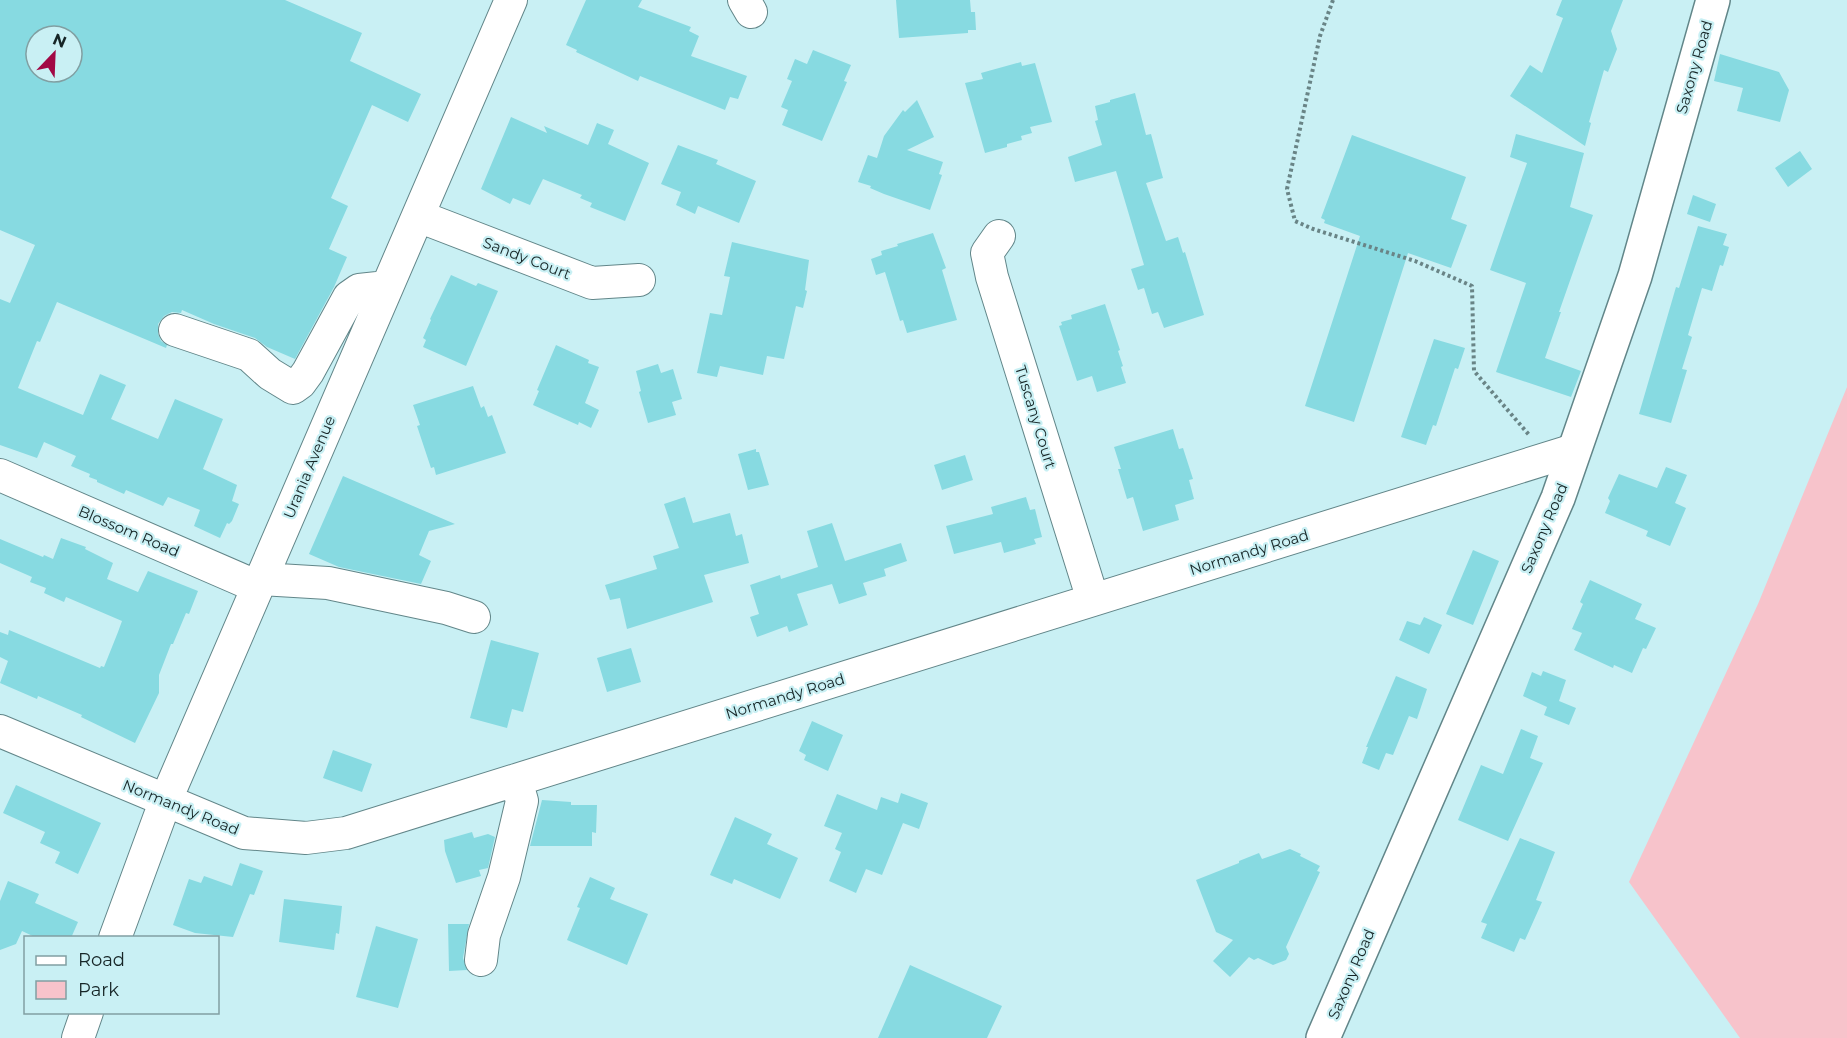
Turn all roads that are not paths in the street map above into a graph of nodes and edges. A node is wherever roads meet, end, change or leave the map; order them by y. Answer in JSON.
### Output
{"nodes":[{"id":1,"x":511,"y":0,"type":"edge"},
{"id":2,"x":1713,"y":0,"type":"edge"},
{"id":3,"x":418,"y":216,"type":"junction"},
{"id":4,"x":999,"y":236,"type":"dead end"},
{"id":5,"x":639,"y":280,"type":"dead end"},
{"id":6,"x":387,"y":287,"type":"junction"},
{"id":7,"x":175,"y":330,"type":"dead end"},
{"id":8,"x":1559,"y":455,"type":"junction"},
{"id":9,"x":0,"y":475,"type":"edge"},
{"id":10,"x":259,"y":583,"type":"junction"},
{"id":11,"x":1093,"y":600,"type":"junction"},
{"id":12,"x":474,"y":617,"type":"dead end"},
{"id":13,"x":0,"y":731,"type":"edge"},
{"id":14,"x":516,"y":780,"type":"junction"},
{"id":15,"x":165,"y":802,"type":"junction"},
{"id":16,"x":116,"y":936,"type":"edge"},
{"id":17,"x":481,"y":960,"type":"dead end"},
{"id":18,"x":1323,"y":1038,"type":"edge"}],
"edges":[{"from":1,"to":3,"type":"street","name":"Urania Avenue"},
{"from":2,"to":8,"type":"main road","name":"Saxony Road"},
{"from":3,"to":5,"type":"street","name":"Sandy Court"},
{"from":3,"to":6,"type":"street","name":"Urania Avenue"},
{"from":4,"to":11,"type":"street","name":"Tuscany Court"},
{"from":6,"to":7,"type":"street"},
{"from":6,"to":10,"type":"street","name":"Urania Avenue"},
{"from":8,"to":11,"type":"street","name":"Normandy Road"},
{"from":8,"to":18,"type":"main road","name":"Saxony Road"},
{"from":9,"to":10,"type":"street","name":"Blossom Road"},
{"from":10,"to":12,"type":"street"},
{"from":10,"to":15,"type":"street","name":"Urania Avenue"},
{"from":11,"to":14,"type":"street","name":"Normandy Road"},
{"from":13,"to":15,"type":"street","name":"Normandy Road"},
{"from":14,"to":15,"type":"street","name":"Normandy Road"},
{"from":14,"to":17,"type":"street"},
{"from":15,"to":16,"type":"street","name":"Urania Avenue"}]}
